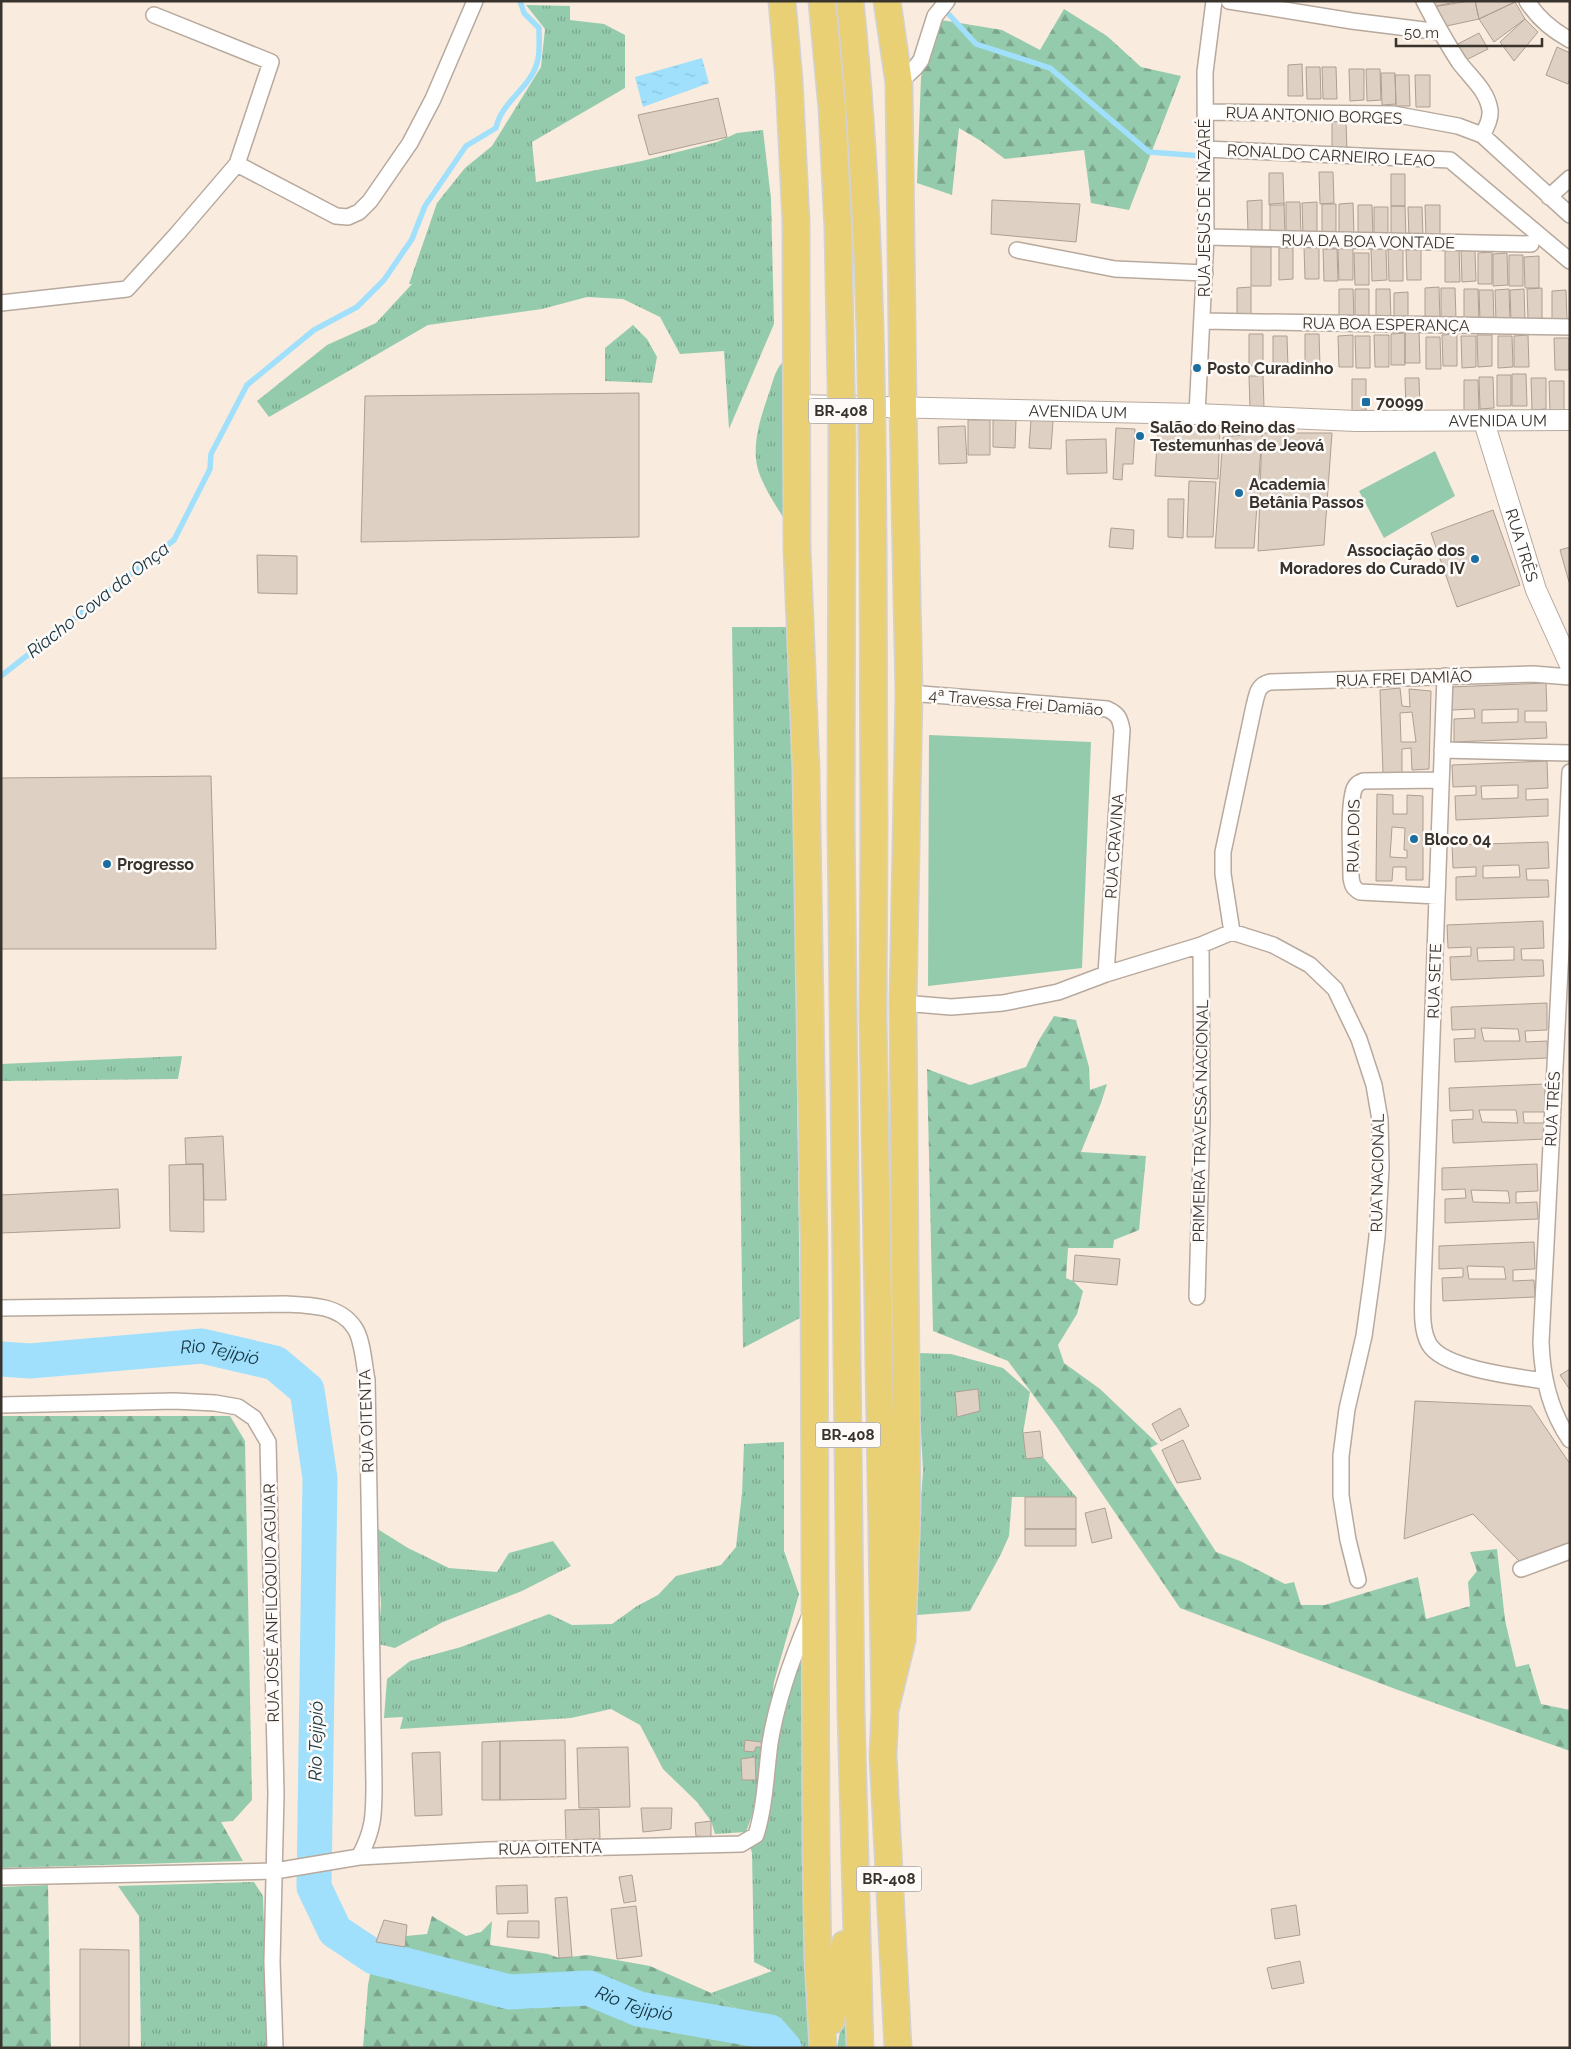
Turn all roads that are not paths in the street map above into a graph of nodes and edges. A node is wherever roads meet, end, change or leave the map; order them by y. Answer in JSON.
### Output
{"nodes":[{"id":1,"x":475,"y":1,"type":"edge"},
{"id":2,"x":782,"y":1,"type":"edge"},
{"id":3,"x":822,"y":1,"type":"edge"},
{"id":4,"x":850,"y":1,"type":"edge"},
{"id":5,"x":887,"y":1,"type":"edge"},
{"id":6,"x":947,"y":1,"type":"edge"},
{"id":7,"x":1214,"y":1,"type":"edge"},
{"id":8,"x":1229,"y":1,"type":"edge"},
{"id":9,"x":1424,"y":1,"type":"edge"},
{"id":10,"x":1527,"y":1,"type":"edge"},
{"id":11,"x":1325,"y":8,"type":"edge"},
{"id":12,"x":154,"y":15,"type":"dead end"},
{"id":13,"x":1440,"y":32,"type":"junction"},
{"id":14,"x":1570,"y":40,"type":"edge"},
{"id":15,"x":899,"y":83,"type":"junction"},
{"id":16,"x":1205,"y":112,"type":"junction"},
{"id":17,"x":1482,"y":135,"type":"junction"},
{"id":18,"x":1205,"y":149,"type":"junction"},
{"id":19,"x":236,"y":164,"type":"junction"},
{"id":20,"x":1570,"y":178,"type":"edge"},
{"id":21,"x":1550,"y":197,"type":"junction"},
{"id":22,"x":1570,"y":215,"type":"edge"},
{"id":23,"x":1206,"y":237,"type":"junction"},
{"id":24,"x":1530,"y":244,"type":"dead end"},
{"id":25,"x":1017,"y":250,"type":"dead end"},
{"id":26,"x":1570,"y":261,"type":"edge"},
{"id":27,"x":1205,"y":273,"type":"junction"},
{"id":28,"x":1,"y":302,"type":"edge"},
{"id":29,"x":1203,"y":320,"type":"junction"},
{"id":30,"x":1570,"y":327,"type":"edge"},
{"id":31,"x":797,"y":405,"type":"junction"},
{"id":32,"x":902,"y":407,"type":"junction"},
{"id":33,"x":1197,"y":414,"type":"junction"},
{"id":34,"x":1570,"y":420,"type":"edge"},
{"id":35,"x":1484,"y":422,"type":"junction"},
{"id":36,"x":1570,"y":665,"type":"edge"},
{"id":37,"x":1444,"y":676,"type":"junction"},
{"id":38,"x":1570,"y":677,"type":"edge"},
{"id":39,"x":909,"y":693,"type":"junction"},
{"id":40,"x":1120,"y":719,"type":"joint"},
{"id":41,"x":1442,"y":750,"type":"junction"},
{"id":42,"x":1570,"y":753,"type":"edge"},
{"id":43,"x":1570,"y":772,"type":"edge"},
{"id":44,"x":1440,"y":780,"type":"junction"},
{"id":45,"x":1437,"y":896,"type":"junction"},
{"id":46,"x":1232,"y":932,"type":"junction"},
{"id":47,"x":1201,"y":945,"type":"junction"},
{"id":48,"x":1106,"y":974,"type":"junction"},
{"id":49,"x":904,"y":1003,"type":"junction"},
{"id":50,"x":1197,"y":1297,"type":"dead end"},
{"id":51,"x":1,"y":1308,"type":"edge"},
{"id":52,"x":1545,"y":1381,"type":"junction"},
{"id":53,"x":1,"y":1405,"type":"edge"},
{"id":54,"x":1570,"y":1440,"type":"edge"},
{"id":55,"x":1570,"y":1551,"type":"edge"},
{"id":56,"x":1521,"y":1570,"type":"dead end"},
{"id":57,"x":1358,"y":1580,"type":"dead end"},
{"id":58,"x":816,"y":1603,"type":"junction"},
{"id":59,"x":885,"y":1710,"type":"junction"},
{"id":60,"x":359,"y":1857,"type":"junction"},
{"id":61,"x":275,"y":1871,"type":"junction"},
{"id":62,"x":1,"y":1877,"type":"edge"},
{"id":63,"x":855,"y":1894,"type":"junction"},
{"id":64,"x":275,"y":2048,"type":"edge"},
{"id":65,"x":825,"y":2048,"type":"edge"},
{"id":66,"x":860,"y":2048,"type":"edge"},
{"id":67,"x":898,"y":2048,"type":"edge"}],
"edges":[{"from":1,"to":19,"type":"street"},
{"from":2,"to":31,"type":"highway"},
{"from":3,"to":63,"type":"highway","number":"BR-408","bridge":true},
{"from":4,"to":59,"type":"highway","number":"BR-408","bridge":true},
{"from":5,"to":15,"type":"highway"},
{"from":6,"to":15,"type":"street"},
{"from":7,"to":16,"type":"street","name":"RUA JESUS DE NAZARÉ"},
{"from":8,"to":11,"type":"street"},
{"from":9,"to":13,"type":"street"},
{"from":10,"to":14,"type":"street"},
{"from":11,"to":13,"type":"street"},
{"from":12,"to":19,"type":"street"},
{"from":13,"to":17,"type":"street"},
{"from":15,"to":32,"type":"highway"},
{"from":16,"to":17,"type":"street","name":"RUA ANTONIO BORGES"},
{"from":16,"to":18,"type":"street","name":"RUA JESUS DE NAZARÉ"},
{"from":17,"to":21,"type":"street","name":"RUA ANTONIO BORGES"},
{"from":18,"to":23,"type":"street","name":"RUA JESUS DE NAZARÉ"},
{"from":18,"to":26,"type":"street","name":"RONALDO CARNEIRO LEAO"},
{"from":19,"to":28,"type":"street"},
{"from":20,"to":21,"type":"street"},
{"from":21,"to":22,"type":"street","name":"RUA ANTONIO BORGES"},
{"from":23,"to":24,"type":"street","name":"RUA DA BOA VONTADE"},
{"from":23,"to":27,"type":"street","name":"RUA JESUS DE NAZARÉ"},
{"from":25,"to":27,"type":"street"},
{"from":27,"to":29,"type":"street","name":"RUA JESUS DE NAZARÉ"},
{"from":29,"to":30,"type":"street","name":"RUA BOA ESPERANÇA"},
{"from":29,"to":33,"type":"street","name":"RUA JESUS DE NAZARÉ"},
{"from":31,"to":32,"type":"street","name":"AVENIDA UM"},
{"from":31,"to":58,"type":"highway"},
{"from":32,"to":33,"type":"street","name":"AVENIDA UM"},
{"from":32,"to":39,"type":"highway"},
{"from":33,"to":35,"type":"street","name":"AVENIDA UM"},
{"from":34,"to":35,"type":"street","name":"AVENIDA UM"},
{"from":35,"to":36,"type":"street","name":"RUA TRÊS"},
{"from":37,"to":38,"type":"street","name":"RUA FREI DAMIÃO"},
{"from":37,"to":41,"type":"street","name":"RUA SETE"},
{"from":37,"to":46,"type":"street","name":"RUA FREI DAMIÃO"},
{"from":39,"to":40,"type":"street","name":"4ª Travessa Frei Damião"},
{"from":39,"to":49,"type":"highway"},
{"from":40,"to":48,"type":"street","name":"RUA CRAVINA"},
{"from":41,"to":42,"type":"street"},
{"from":41,"to":44,"type":"street","name":"RUA SETE"},
{"from":43,"to":52,"type":"street","name":"RUA TRÊS"},
{"from":44,"to":45,"type":"street","name":"RUA SETE"},
{"from":44,"to":45,"type":"street","name":"RUA DOIS"},
{"from":45,"to":52,"type":"street","name":"RUA SETE"},
{"from":46,"to":47,"type":"street"},
{"from":46,"to":57,"type":"street","name":"RUA NACIONAL"},
{"from":47,"to":48,"type":"street"},
{"from":47,"to":50,"type":"street","name":"PRIMEIRA TRAVESSA NACIONAL"},
{"from":48,"to":49,"type":"street"},
{"from":49,"to":59,"type":"highway"},
{"from":51,"to":60,"type":"street","name":"RUA OITENTA"},
{"from":52,"to":54,"type":"street","name":"RUA TRÊS"},
{"from":53,"to":61,"type":"street","name":"RUA JOSÉ ANFILÓQUIO AGUIAR"},
{"from":55,"to":56,"type":"street"},
{"from":58,"to":60,"type":"street","name":"RUA OITENTA"},
{"from":58,"to":65,"type":"highway"},
{"from":59,"to":67,"type":"highway","number":"BR-408"},
{"from":60,"to":61,"type":"street","name":"RUA OITENTA"},
{"from":61,"to":62,"type":"street","name":"RUA OITENTA"},
{"from":61,"to":64,"type":"street","name":"RUA JOSÉ ANFILÓQUIO AGUIAR"},
{"from":63,"to":65,"type":"highway"},
{"from":63,"to":66,"type":"highway","number":"BR-408"}]}
